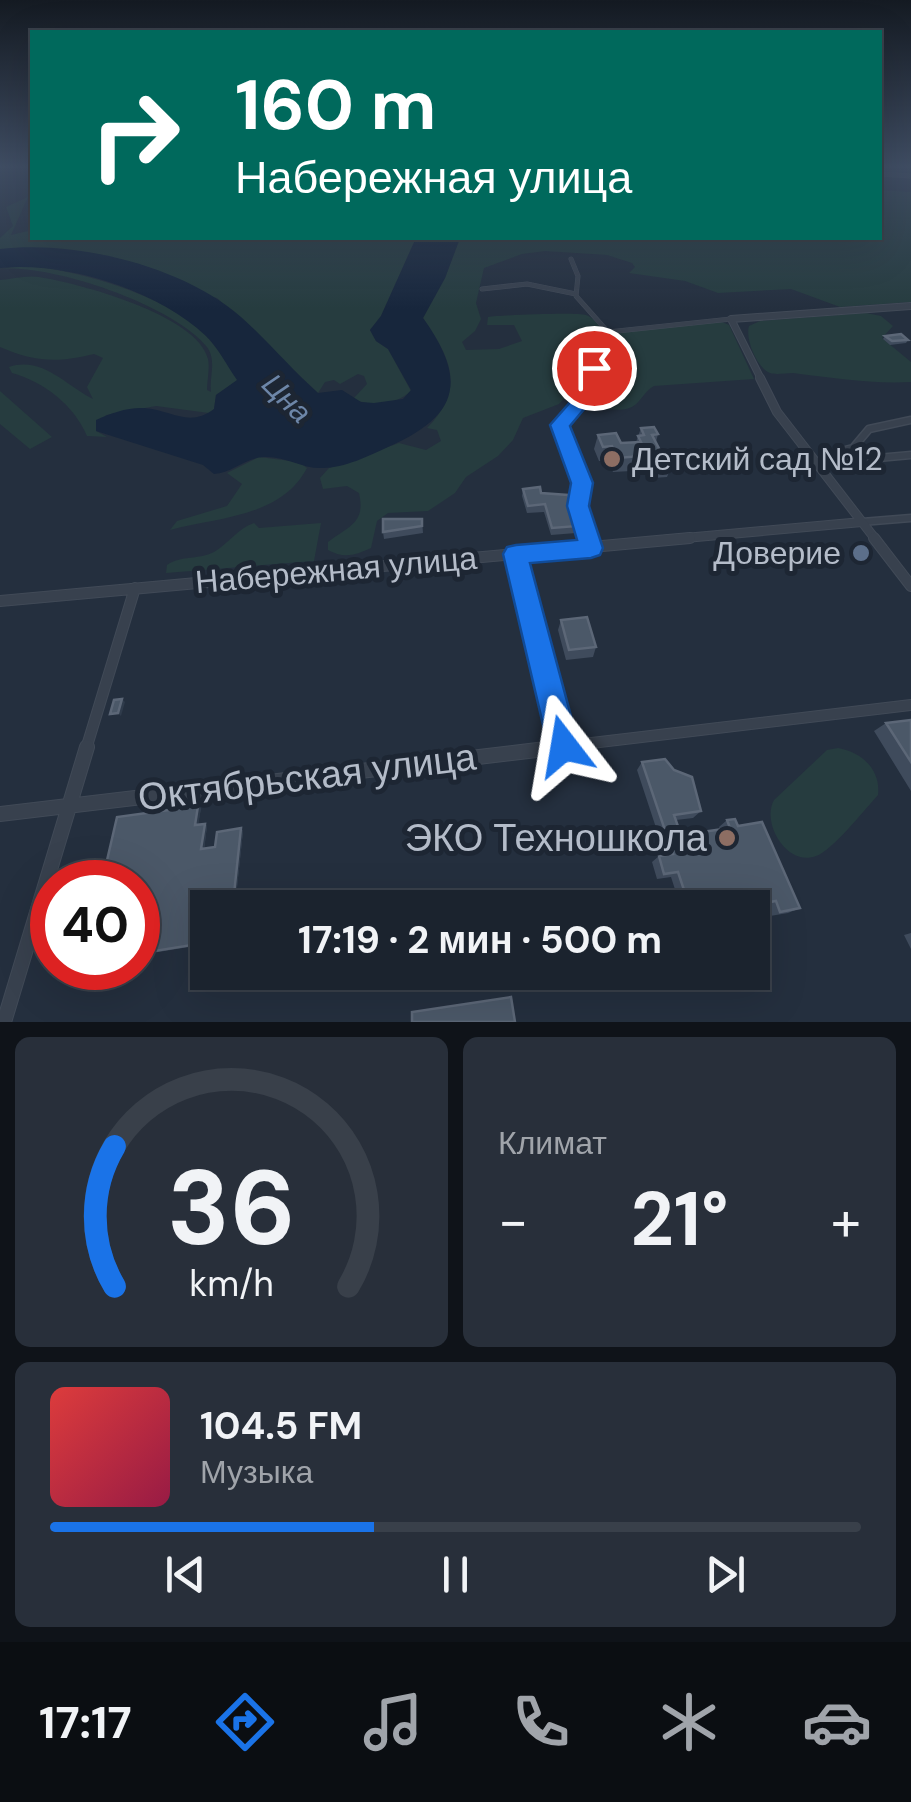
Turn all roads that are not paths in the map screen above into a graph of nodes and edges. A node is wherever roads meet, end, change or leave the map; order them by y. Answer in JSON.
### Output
{"nodes":[{"id":1,"x":571,"y":260,"type":"dead end"},
{"id":2,"x":482,"y":290,"type":"dead end"},
{"id":3,"x":576,"y":294,"type":"junction"},
{"id":4,"x":911,"y":306,"type":"edge"},
{"id":5,"x":731,"y":320,"type":"junction"},
{"id":6,"x":608,"y":332,"type":"junction"},
{"id":7,"x":911,"y":420,"type":"edge"},
{"id":8,"x":911,"y":454,"type":"edge"},
{"id":9,"x":819,"y":463,"type":"junction"},
{"id":10,"x":911,"y":518,"type":"edge"},
{"id":11,"x":862,"y":522,"type":"junction"},
{"id":12,"x":591,"y":548,"type":"junction"},
{"id":13,"x":516,"y":554,"type":"junction"},
{"id":14,"x":911,"y":586,"type":"edge"},
{"id":15,"x":135,"y":588,"type":"junction"},
{"id":16,"x":0,"y":601,"type":"edge"},
{"id":17,"x":911,"y":705,"type":"edge"},
{"id":18,"x":564,"y":746,"type":"junction"},
{"id":19,"x":68,"y":806,"type":"junction"},
{"id":20,"x":0,"y":814,"type":"edge"},
{"id":21,"x":4,"y":1022,"type":"edge"}],
"edges":[{"from":1,"to":3,"type":"street"},
{"from":2,"to":3,"type":"street"},
{"from":3,"to":6,"type":"street"},
{"from":4,"to":5,"type":"street"},
{"from":5,"to":6,"type":"street"},
{"from":5,"to":9,"type":"street"},
{"from":6,"to":12,"type":"street"},
{"from":7,"to":9,"type":"street"},
{"from":8,"to":9,"type":"street"},
{"from":9,"to":11,"type":"street"},
{"from":10,"to":11,"type":"street","name":"Набережная улица"},
{"from":11,"to":12,"type":"street","name":"Набережная улица"},
{"from":11,"to":14,"type":"street"},
{"from":12,"to":13,"type":"street","name":"Набережная улица"},
{"from":13,"to":15,"type":"street","name":"Набережная улица"},
{"from":13,"to":18,"type":"street"},
{"from":15,"to":16,"type":"street","name":"Набережная улица"},
{"from":15,"to":19,"type":"street"},
{"from":17,"to":18,"type":"street","name":"Октябрьская улица"},
{"from":18,"to":19,"type":"street","name":"Октябрьская улица"},
{"from":19,"to":20,"type":"street","name":"Октябрьская улица"},
{"from":19,"to":21,"type":"street"}]}
